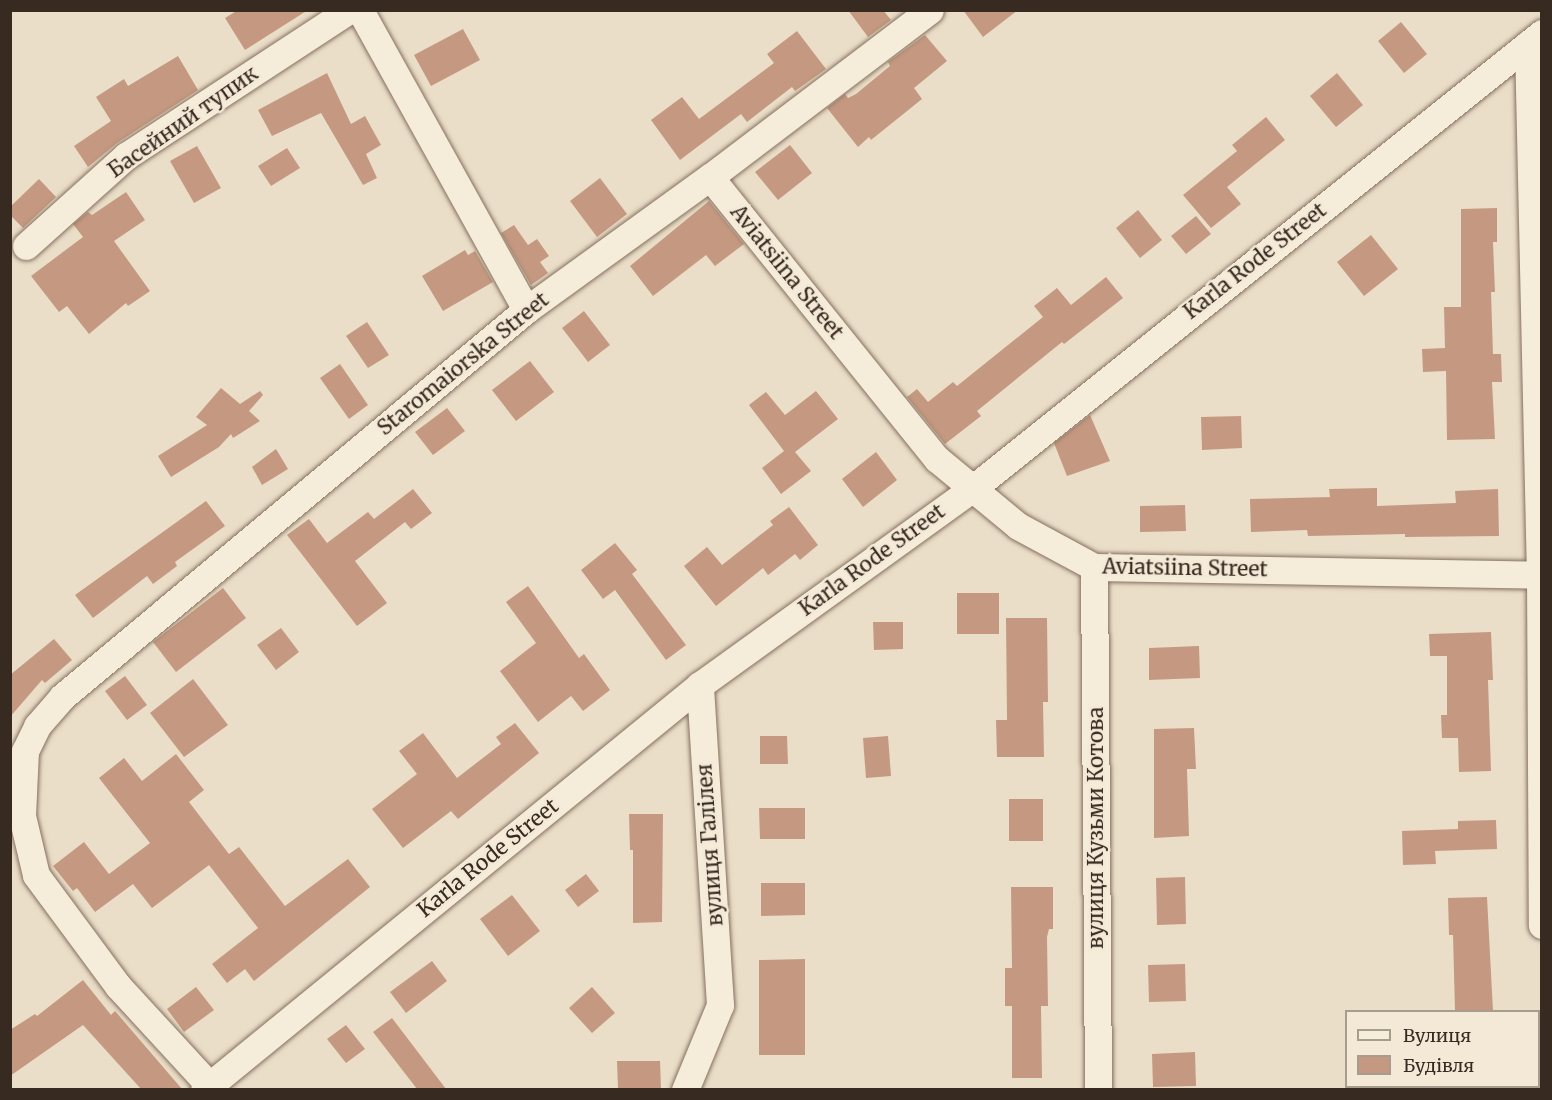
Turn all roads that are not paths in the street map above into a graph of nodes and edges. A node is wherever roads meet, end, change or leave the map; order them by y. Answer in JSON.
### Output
{"nodes":[{"id":1,"x":349,"y":10,"type":"edge"},
{"id":2,"x":360,"y":10,"type":"edge"},
{"id":3,"x":930,"y":10,"type":"edge"},
{"id":4,"x":1535,"y":38,"type":"edge"},
{"id":5,"x":710,"y":177,"type":"junction"},
{"id":6,"x":26,"y":246,"type":"dead end"},
{"id":7,"x":526,"y":310,"type":"junction"},
{"id":8,"x":972,"y":489,"type":"junction"},
{"id":9,"x":1094,"y":567,"type":"junction"},
{"id":10,"x":1541,"y":575,"type":"edge"},
{"id":11,"x":700,"y":685,"type":"junction"},
{"id":12,"x":18,"y":758,"type":"edge"},
{"id":13,"x":1542,"y":925,"type":"edge"},
{"id":14,"x":207,"y":1087,"type":"edge"},
{"id":15,"x":685,"y":1089,"type":"edge"},
{"id":16,"x":1098,"y":1089,"type":"edge"}],
"edges":[{"from":1,"to":6,"type":"street","name":"Басейний тупик"},
{"from":2,"to":7,"type":"street"},
{"from":3,"to":5,"type":"street","name":"Staromaiorska Street"},
{"from":4,"to":8,"type":"street","name":"Karla Rode Street"},
{"from":4,"to":10,"type":"street"},
{"from":5,"to":7,"type":"street","name":"Staromaiorska Street"},
{"from":5,"to":8,"type":"street","name":"Aviatsiina Street"},
{"from":7,"to":12,"type":"street","name":"Staromaiorska Street"},
{"from":8,"to":9,"type":"street","name":"Aviatsiina Street"},
{"from":8,"to":11,"type":"street","name":"Karla Rode Street"},
{"from":9,"to":10,"type":"street","name":"Aviatsiina Street"},
{"from":9,"to":16,"type":"street","name":"вулиця Кузьми Котова"},
{"from":10,"to":13,"type":"street"},
{"from":11,"to":14,"type":"street","name":"Karla Rode Street"},
{"from":11,"to":15,"type":"street","name":"вулиця Галілея"},
{"from":12,"to":14,"type":"street","name":"Staromaiorska Street"}]}
